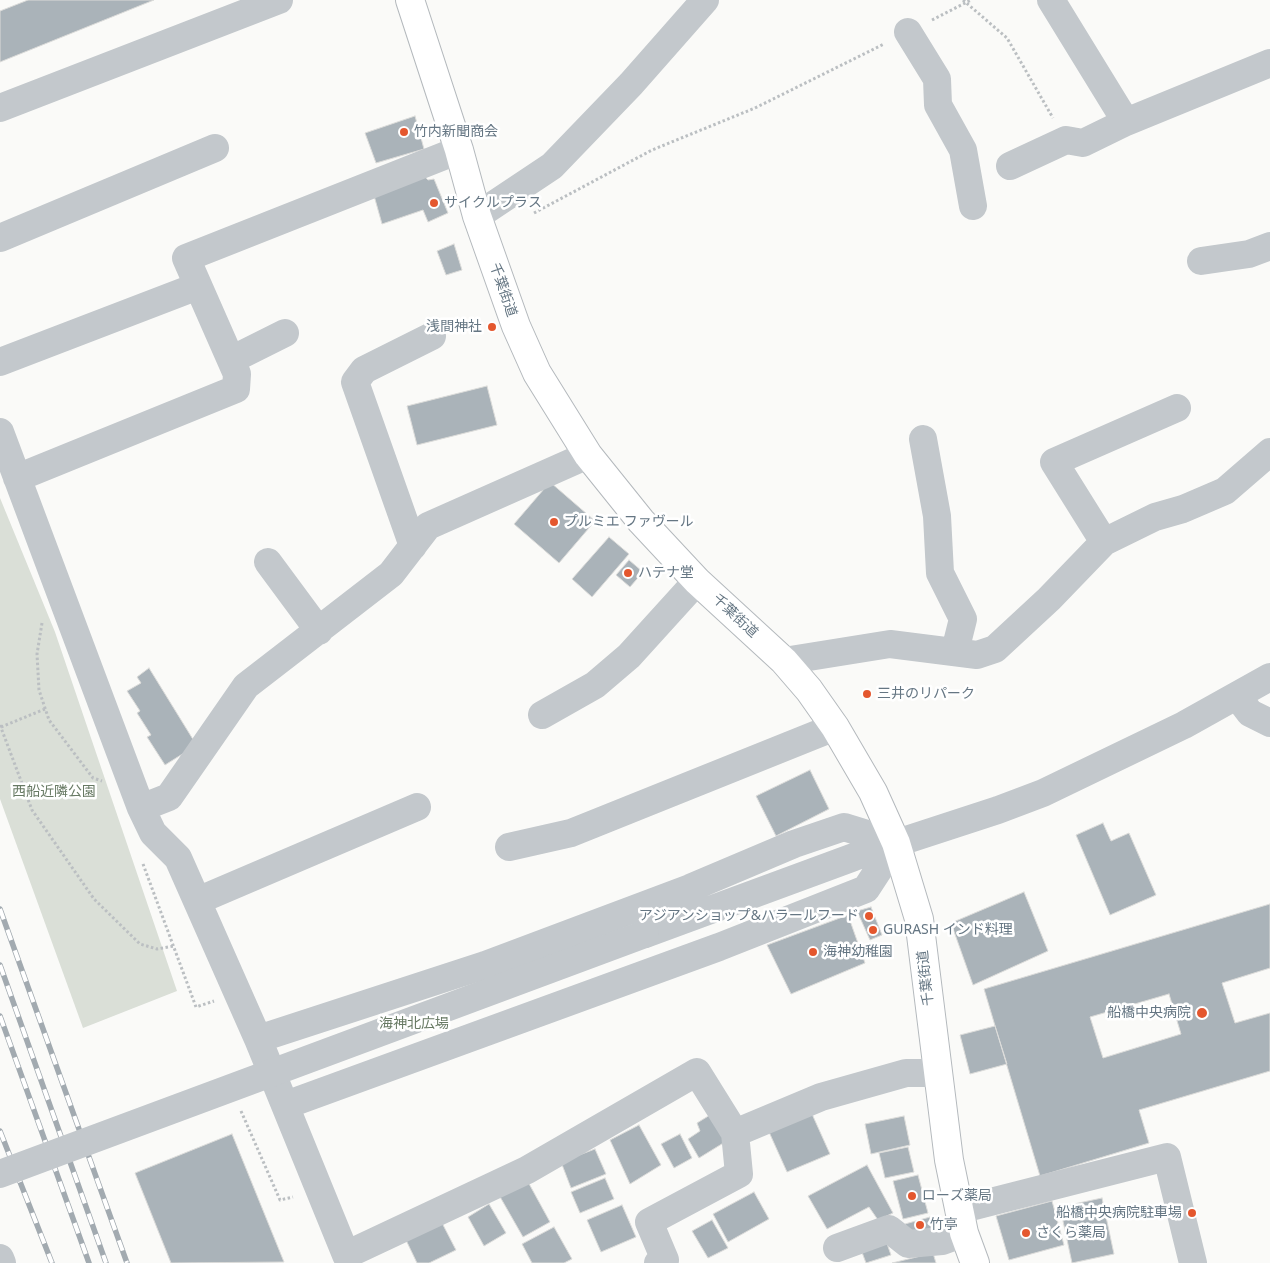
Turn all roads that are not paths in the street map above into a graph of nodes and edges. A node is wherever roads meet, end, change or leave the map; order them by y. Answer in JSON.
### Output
{"nodes":[{"id":1,"x":279,"y":0,"type":"edge"},
{"id":2,"x":410,"y":0,"type":"edge"},
{"id":3,"x":704,"y":0,"type":"edge"},
{"id":4,"x":1051,"y":0,"type":"edge"},
{"id":5,"x":908,"y":32,"type":"road end"},
{"id":6,"x":1270,"y":63,"type":"edge"},
{"id":7,"x":0,"y":108,"type":"edge"},
{"id":8,"x":1126,"y":122,"type":"junction"},
{"id":9,"x":215,"y":148,"type":"dead end"},
{"id":10,"x":459,"y":150,"type":"junction"},
{"id":11,"x":1010,"y":166,"type":"dead end"},
{"id":12,"x":973,"y":206,"type":"dead end"},
{"id":13,"x":478,"y":216,"type":"junction"},
{"id":14,"x":0,"y":238,"type":"edge"},
{"id":15,"x":1270,"y":246,"type":"edge"},
{"id":16,"x":1200,"y":261,"type":"dead end"},
{"id":17,"x":198,"y":286,"type":"junction"},
{"id":18,"x":285,"y":333,"type":"dead end"},
{"id":19,"x":432,"y":336,"type":"dead end"},
{"id":20,"x":231,"y":360,"type":"junction"},
{"id":21,"x":0,"y":362,"type":"edge"},
{"id":22,"x":1176,"y":408,"type":"dead end"},
{"id":23,"x":0,"y":432,"type":"edge"},
{"id":24,"x":923,"y":439,"type":"dead end"},
{"id":25,"x":1270,"y":452,"type":"edge"},
{"id":26,"x":588,"y":455,"type":"junction"},
{"id":27,"x":17,"y":478,"type":"junction"},
{"id":28,"x":1104,"y":542,"type":"junction"},
{"id":29,"x":413,"y":546,"type":"junction"},
{"id":30,"x":268,"y":562,"type":"dead end"},
{"id":31,"x":696,"y":581,"type":"junction"},
{"id":32,"x":320,"y":631,"type":"junction"},
{"id":33,"x":954,"y":651,"type":"junction"},
{"id":34,"x":784,"y":661,"type":"junction"},
{"id":35,"x":1270,"y":677,"type":"edge"},
{"id":36,"x":1237,"y":696,"type":"junction"},
{"id":37,"x":542,"y":715,"type":"dead end"},
{"id":38,"x":1270,"y":723,"type":"edge"},
{"id":39,"x":835,"y":727,"type":"junction"},
{"id":40,"x":417,"y":807,"type":"dead end"},
{"id":41,"x":141,"y":808,"type":"junction"},
{"id":42,"x":896,"y":843,"type":"junction"},
{"id":43,"x":509,"y":847,"type":"dead end"},
{"id":44,"x":197,"y":901,"type":"junction"},
{"id":45,"x":258,"y":1039,"type":"junction"},
{"id":46,"x":936,"y":1073,"type":"junction"},
{"id":47,"x":286,"y":1105,"type":"junction"},
{"id":48,"x":735,"y":1133,"type":"junction"},
{"id":49,"x":0,"y":1174,"type":"edge"},
{"id":50,"x":961,"y":1221,"type":"junction"},
{"id":51,"x":838,"y":1248,"type":"dead end"},
{"id":52,"x":0,"y":1258,"type":"edge"},
{"id":53,"x":2,"y":1263,"type":"edge"},
{"id":54,"x":658,"y":1263,"type":"edge"},
{"id":55,"x":974,"y":1263,"type":"edge"},
{"id":56,"x":1193,"y":1263,"type":"edge"}],
"edges":[{"from":1,"to":7,"type":"street"},
{"from":2,"to":10,"type":"highway","name":"千葉街道"},
{"from":3,"to":13,"type":"street"},
{"from":4,"to":8,"type":"street"},
{"from":5,"to":12,"type":"street"},
{"from":6,"to":8,"type":"street"},
{"from":8,"to":11,"type":"street"},
{"from":9,"to":14,"type":"street"},
{"from":10,"to":13,"type":"highway","name":"千葉街道"},
{"from":10,"to":17,"type":"street"},
{"from":13,"to":26,"type":"highway","name":"千葉街道"},
{"from":15,"to":16,"type":"street"},
{"from":17,"to":20,"type":"street"},
{"from":17,"to":21,"type":"street"},
{"from":18,"to":20,"type":"street"},
{"from":19,"to":29,"type":"street"},
{"from":20,"to":27,"type":"street"},
{"from":22,"to":28,"type":"street"},
{"from":23,"to":27,"type":"street"},
{"from":24,"to":33,"type":"street"},
{"from":25,"to":28,"type":"street"},
{"from":26,"to":29,"type":"street"},
{"from":26,"to":31,"type":"highway","name":"千葉街道"},
{"from":27,"to":41,"type":"street"},
{"from":28,"to":33,"type":"street"},
{"from":29,"to":32,"type":"street"},
{"from":30,"to":32,"type":"street"},
{"from":31,"to":34,"type":"highway","name":"千葉街道"},
{"from":31,"to":37,"type":"street"},
{"from":32,"to":41,"type":"street"},
{"from":33,"to":34,"type":"street"},
{"from":34,"to":39,"type":"highway","name":"千葉街道"},
{"from":35,"to":36,"type":"street"},
{"from":36,"to":38,"type":"street"},
{"from":36,"to":42,"type":"street"},
{"from":39,"to":42,"type":"highway","name":"千葉街道"},
{"from":39,"to":43,"type":"street"},
{"from":40,"to":44,"type":"street"},
{"from":41,"to":44,"type":"street"},
{"from":42,"to":45,"type":"street"},
{"from":42,"to":46,"type":"highway","name":"千葉街道"},
{"from":42,"to":47,"type":"street"},
{"from":42,"to":49,"type":"street","bridge":true},
{"from":44,"to":45,"type":"street"},
{"from":45,"to":47,"type":"street"},
{"from":46,"to":48,"type":"street"},
{"from":46,"to":50,"type":"highway","name":"千葉街道"},
{"from":47,"to":48,"type":"street"},
{"from":48,"to":54,"type":"street"},
{"from":50,"to":51,"type":"street"},
{"from":50,"to":55,"type":"highway","name":"千葉街道"},
{"from":50,"to":56,"type":"street"},
{"from":52,"to":53,"type":"street"}]}
